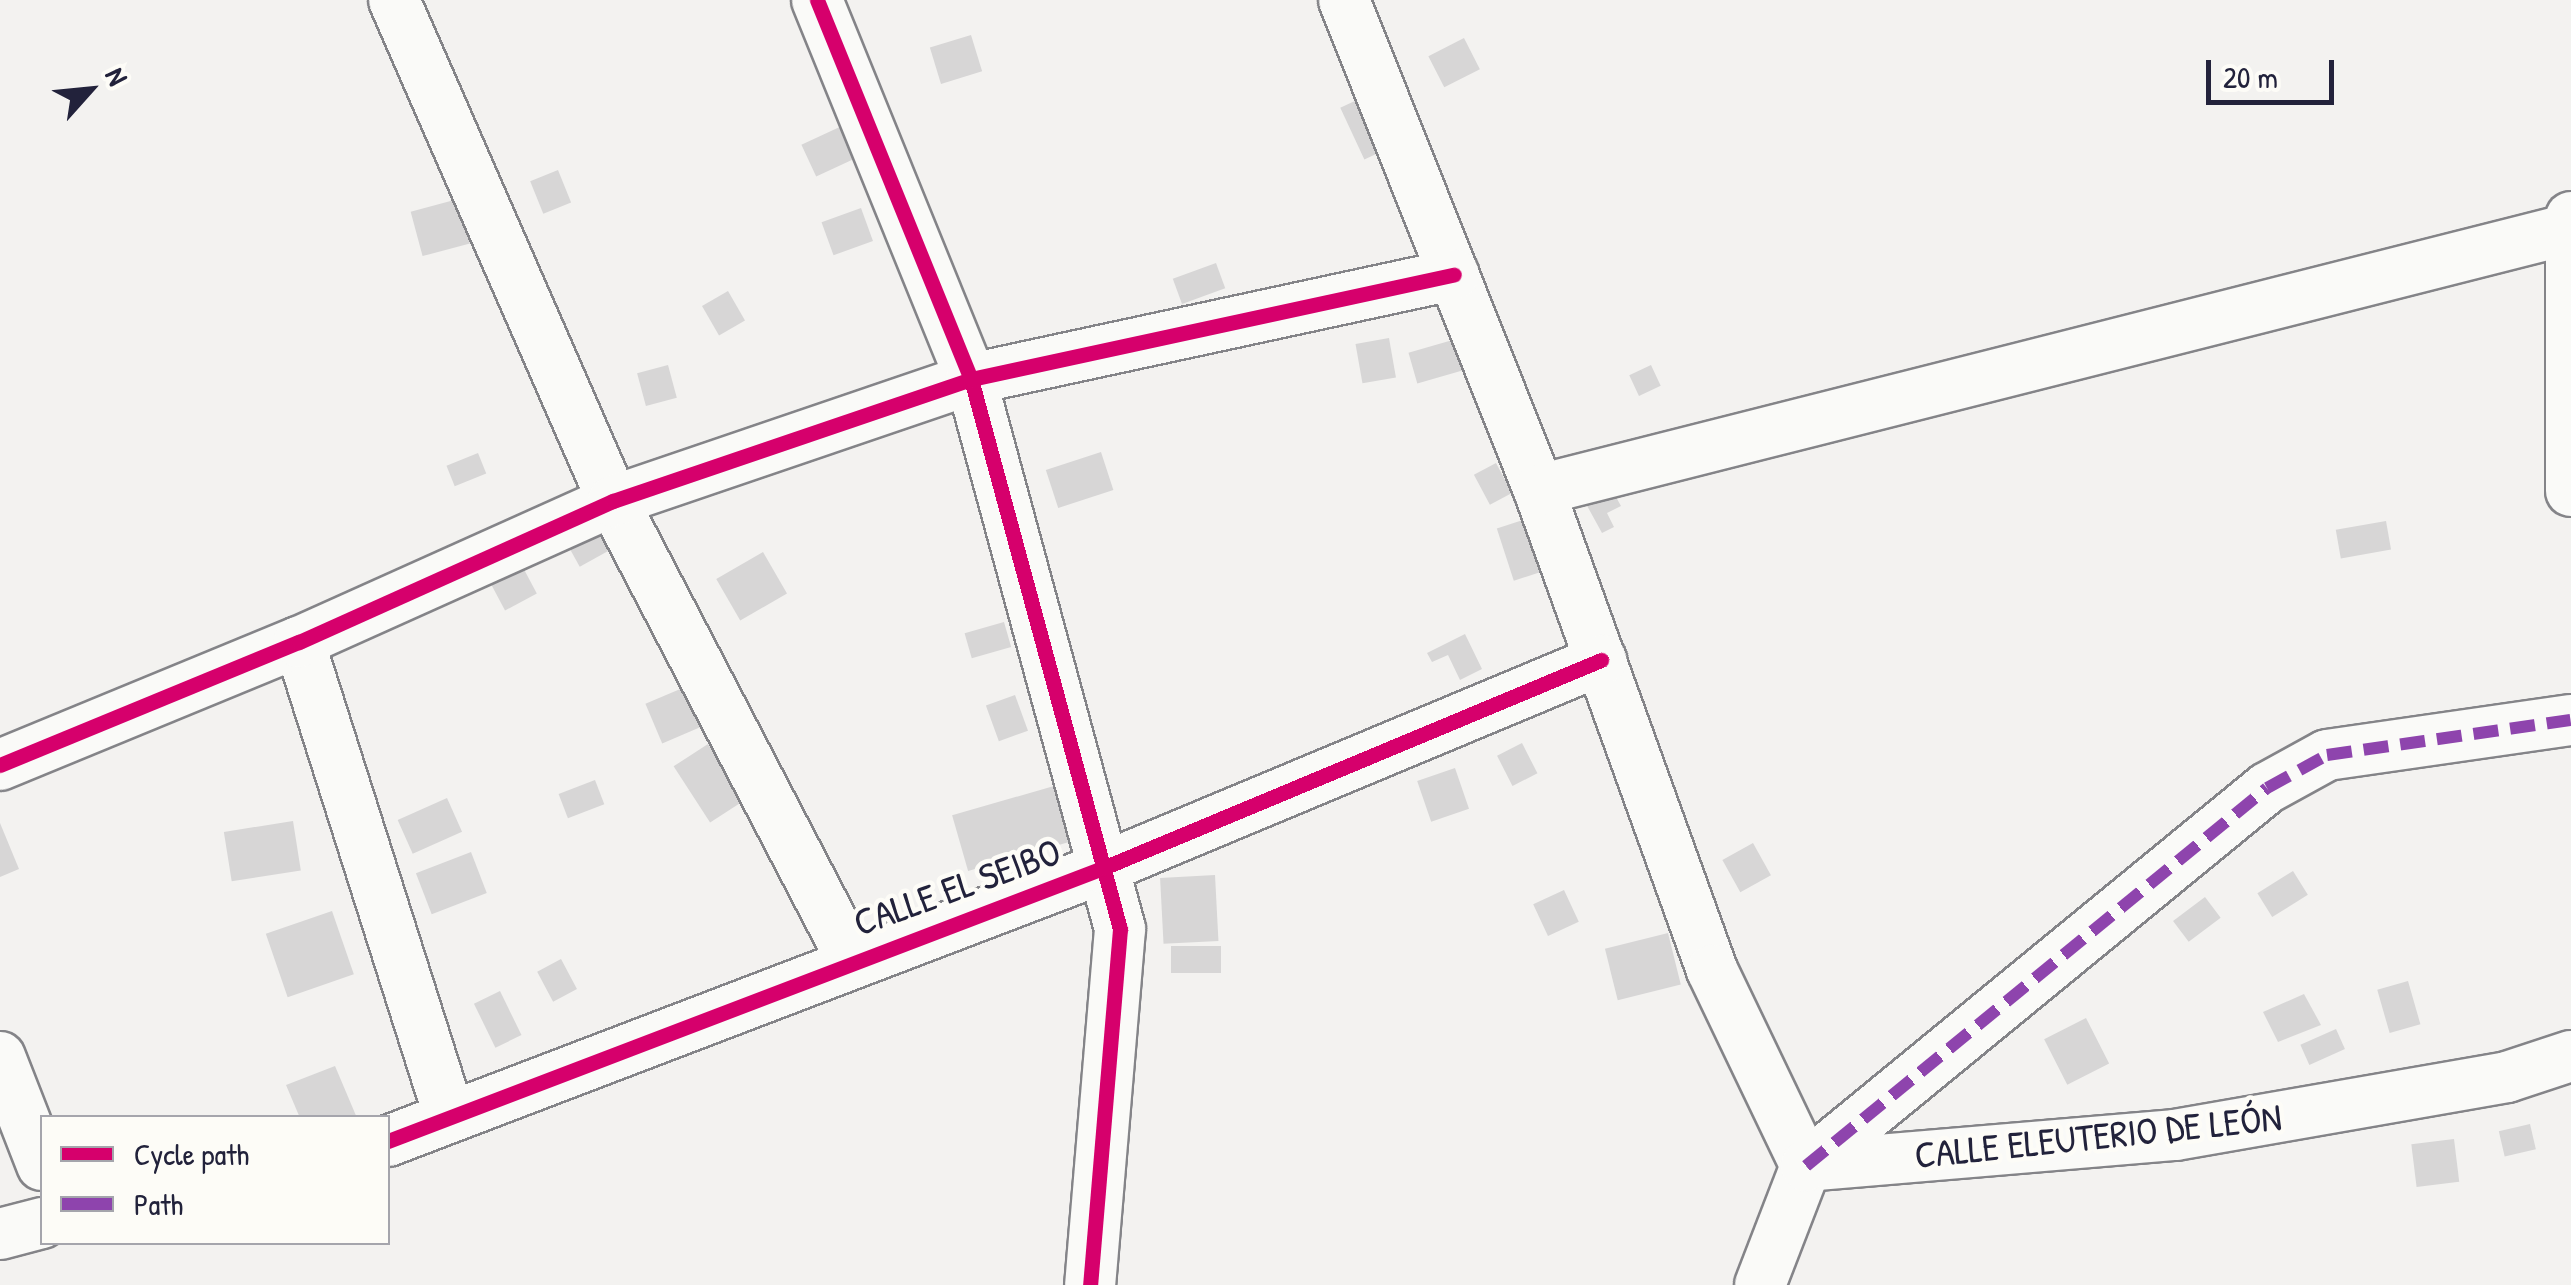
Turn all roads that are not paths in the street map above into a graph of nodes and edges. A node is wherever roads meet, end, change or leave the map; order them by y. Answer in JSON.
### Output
{"nodes":[{"id":1,"x":394,"y":0,"type":"edge"},
{"id":2,"x":817,"y":0,"type":"edge"},
{"id":3,"x":1344,"y":0,"type":"edge"},
{"id":4,"x":2571,"y":217,"type":"edge"},
{"id":5,"x":2570,"y":230,"type":"edge"},
{"id":6,"x":1454,"y":275,"type":"junction"},
{"id":7,"x":971,"y":380,"type":"junction"},
{"id":8,"x":1540,"y":490,"type":"junction"},
{"id":9,"x":2571,"y":490,"type":"edge"},
{"id":10,"x":613,"y":501,"type":"junction"},
{"id":11,"x":299,"y":642,"type":"junction"},
{"id":12,"x":1601,"y":660,"type":"junction"},
{"id":13,"x":2571,"y":720,"type":"edge"},
{"id":14,"x":0,"y":765,"type":"edge"},
{"id":15,"x":1104,"y":868,"type":"junction"},
{"id":16,"x":852,"y":960,"type":"junction"},
{"id":17,"x":2571,"y":1056,"type":"edge"},
{"id":18,"x":0,"y":1057,"type":"edge"},
{"id":19,"x":449,"y":1114,"type":"junction"},
{"id":20,"x":390,"y":1141,"type":"edge"},
{"id":21,"x":40,"y":1160,"type":"edge"},
{"id":22,"x":1806,"y":1166,"type":"junction"},
{"id":23,"x":40,"y":1224,"type":"edge"},
{"id":24,"x":0,"y":1234,"type":"edge"},
{"id":25,"x":1090,"y":1285,"type":"edge"},
{"id":26,"x":1760,"y":1285,"type":"edge"}],
"edges":[{"from":1,"to":10,"type":"street"},
{"from":2,"to":7,"type":"street"},
{"from":3,"to":6,"type":"street"},
{"from":4,"to":5,"type":"street"},
{"from":5,"to":8,"type":"street"},
{"from":5,"to":9,"type":"street"},
{"from":6,"to":7,"type":"street"},
{"from":6,"to":8,"type":"street"},
{"from":7,"to":10,"type":"street"},
{"from":7,"to":15,"type":"street"},
{"from":8,"to":12,"type":"street"},
{"from":10,"to":11,"type":"street"},
{"from":10,"to":16,"type":"street"},
{"from":11,"to":14,"type":"street"},
{"from":11,"to":19,"type":"street"},
{"from":12,"to":15,"type":"street","name":"CALLE EL SEIBO"},
{"from":12,"to":22,"type":"street"},
{"from":13,"to":22,"type":"street"},
{"from":15,"to":16,"type":"street","name":"CALLE EL SEIBO"},
{"from":15,"to":25,"type":"street"},
{"from":16,"to":19,"type":"street","name":"CALLE EL SEIBO"},
{"from":17,"to":22,"type":"street","name":"CALLE ELEUTERIO DE LEÓN"},
{"from":18,"to":21,"type":"street"},
{"from":19,"to":20,"type":"street","name":"CALLE EL SEIBO"},
{"from":22,"to":26,"type":"street"},
{"from":23,"to":24,"type":"street"}]}
